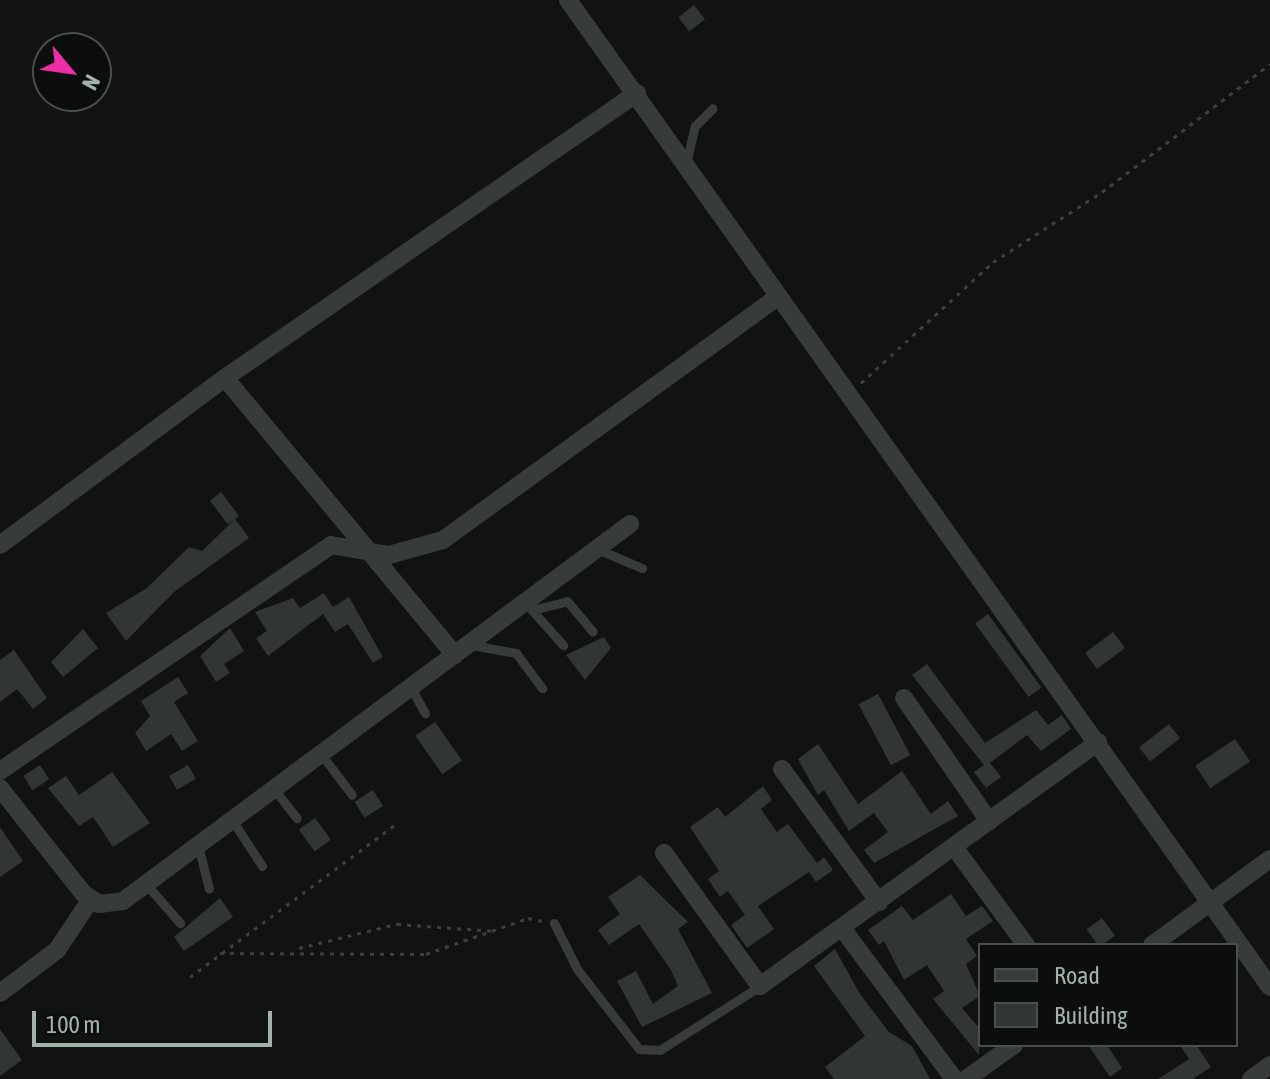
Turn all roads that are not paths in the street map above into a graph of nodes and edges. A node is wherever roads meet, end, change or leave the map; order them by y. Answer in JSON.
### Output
{"nodes":[{"id":1,"x":568,"y":0,"type":"edge"},
{"id":2,"x":637,"y":93,"type":"junction"},
{"id":3,"x":713,"y":108,"type":"dead end"},
{"id":4,"x":686,"y":164,"type":"junction"},
{"id":5,"x":779,"y":296,"type":"junction"},
{"id":6,"x":225,"y":378,"type":"junction"},
{"id":7,"x":630,"y":524,"type":"dead end"},
{"id":8,"x":0,"y":545,"type":"edge"},
{"id":9,"x":364,"y":548,"type":"junction"},
{"id":10,"x":597,"y":549,"type":"junction"},
{"id":11,"x":642,"y":568,"type":"dead end"},
{"id":12,"x":528,"y":606,"type":"junction"},
{"id":13,"x":593,"y":632,"type":"dead end"},
{"id":14,"x":563,"y":645,"type":"dead end"},
{"id":15,"x":461,"y":650,"type":"junction"},
{"id":16,"x":411,"y":688,"type":"junction"},
{"id":17,"x":542,"y":688,"type":"dead end"},
{"id":18,"x":904,"y":698,"type":"dead end"},
{"id":19,"x":425,"y":713,"type":"dead end"},
{"id":20,"x":1098,"y":742,"type":"junction"},
{"id":21,"x":321,"y":754,"type":"junction"},
{"id":22,"x":782,"y":769,"type":"dead end"},
{"id":23,"x":0,"y":771,"type":"edge"},
{"id":24,"x":0,"y":788,"type":"edge"},
{"id":25,"x":274,"y":789,"type":"junction"},
{"id":26,"x":352,"y":795,"type":"dead end"},
{"id":27,"x":297,"y":818,"type":"dead end"},
{"id":28,"x":232,"y":820,"type":"junction"},
{"id":29,"x":989,"y":821,"type":"junction"},
{"id":30,"x":198,"y":845,"type":"junction"},
{"id":31,"x":954,"y":847,"type":"junction"},
{"id":32,"x":664,"y":853,"type":"dead end"},
{"id":33,"x":1270,"y":859,"type":"edge"},
{"id":34,"x":262,"y":866,"type":"dead end"},
{"id":35,"x":146,"y":884,"type":"junction"},
{"id":36,"x":209,"y":889,"type":"dead end"},
{"id":37,"x":91,"y":899,"type":"junction"},
{"id":38,"x":879,"y":902,"type":"junction"},
{"id":39,"x":1212,"y":902,"type":"junction"},
{"id":40,"x":180,"y":923,"type":"dead end"},
{"id":41,"x":554,"y":923,"type":"road end"},
{"id":42,"x":842,"y":928,"type":"junction"},
{"id":43,"x":1025,"y":943,"type":"edge"},
{"id":44,"x":1155,"y":943,"type":"edge"},
{"id":45,"x":760,"y":986,"type":"junction"},
{"id":46,"x":1270,"y":987,"type":"edge"},
{"id":47,"x":0,"y":993,"type":"edge"},
{"id":48,"x":1011,"y":1047,"type":"edge"},
{"id":49,"x":1270,"y":1065,"type":"edge"},
{"id":50,"x":954,"y":1079,"type":"edge"},
{"id":51,"x":966,"y":1079,"type":"edge"},
{"id":52,"x":1251,"y":1079,"type":"edge"}],
"edges":[{"from":1,"to":2,"type":"street"},
{"from":2,"to":4,"type":"street"},
{"from":2,"to":6,"type":"street"},
{"from":3,"to":4,"type":"lane"},
{"from":4,"to":5,"type":"street"},
{"from":5,"to":9,"type":"street"},
{"from":5,"to":20,"type":"street"},
{"from":6,"to":8,"type":"street"},
{"from":6,"to":9,"type":"street"},
{"from":7,"to":10,"type":"street"},
{"from":9,"to":15,"type":"street"},
{"from":9,"to":23,"type":"street"},
{"from":10,"to":11,"type":"lane"},
{"from":10,"to":12,"type":"street"},
{"from":12,"to":13,"type":"lane"},
{"from":12,"to":14,"type":"lane"},
{"from":12,"to":15,"type":"street"},
{"from":15,"to":16,"type":"street"},
{"from":15,"to":17,"type":"lane"},
{"from":16,"to":19,"type":"lane"},
{"from":16,"to":21,"type":"street"},
{"from":18,"to":29,"type":"street"},
{"from":20,"to":29,"type":"street"},
{"from":20,"to":39,"type":"street"},
{"from":21,"to":25,"type":"street"},
{"from":21,"to":26,"type":"lane"},
{"from":22,"to":38,"type":"street"},
{"from":24,"to":37,"type":"street"},
{"from":25,"to":27,"type":"lane"},
{"from":25,"to":28,"type":"street"},
{"from":28,"to":30,"type":"street"},
{"from":28,"to":34,"type":"lane"},
{"from":29,"to":31,"type":"street"},
{"from":30,"to":35,"type":"street"},
{"from":30,"to":36,"type":"lane"},
{"from":31,"to":38,"type":"street"},
{"from":31,"to":43,"type":"street"},
{"from":32,"to":45,"type":"street"},
{"from":33,"to":39,"type":"street"},
{"from":35,"to":37,"type":"street"},
{"from":35,"to":40,"type":"lane"},
{"from":37,"to":47,"type":"street"},
{"from":38,"to":42,"type":"street"},
{"from":39,"to":44,"type":"street"},
{"from":39,"to":46,"type":"street"},
{"from":41,"to":45,"type":"lane"},
{"from":42,"to":45,"type":"street"},
{"from":42,"to":50,"type":"street"},
{"from":48,"to":51,"type":"street"},
{"from":49,"to":52,"type":"street"}]}
